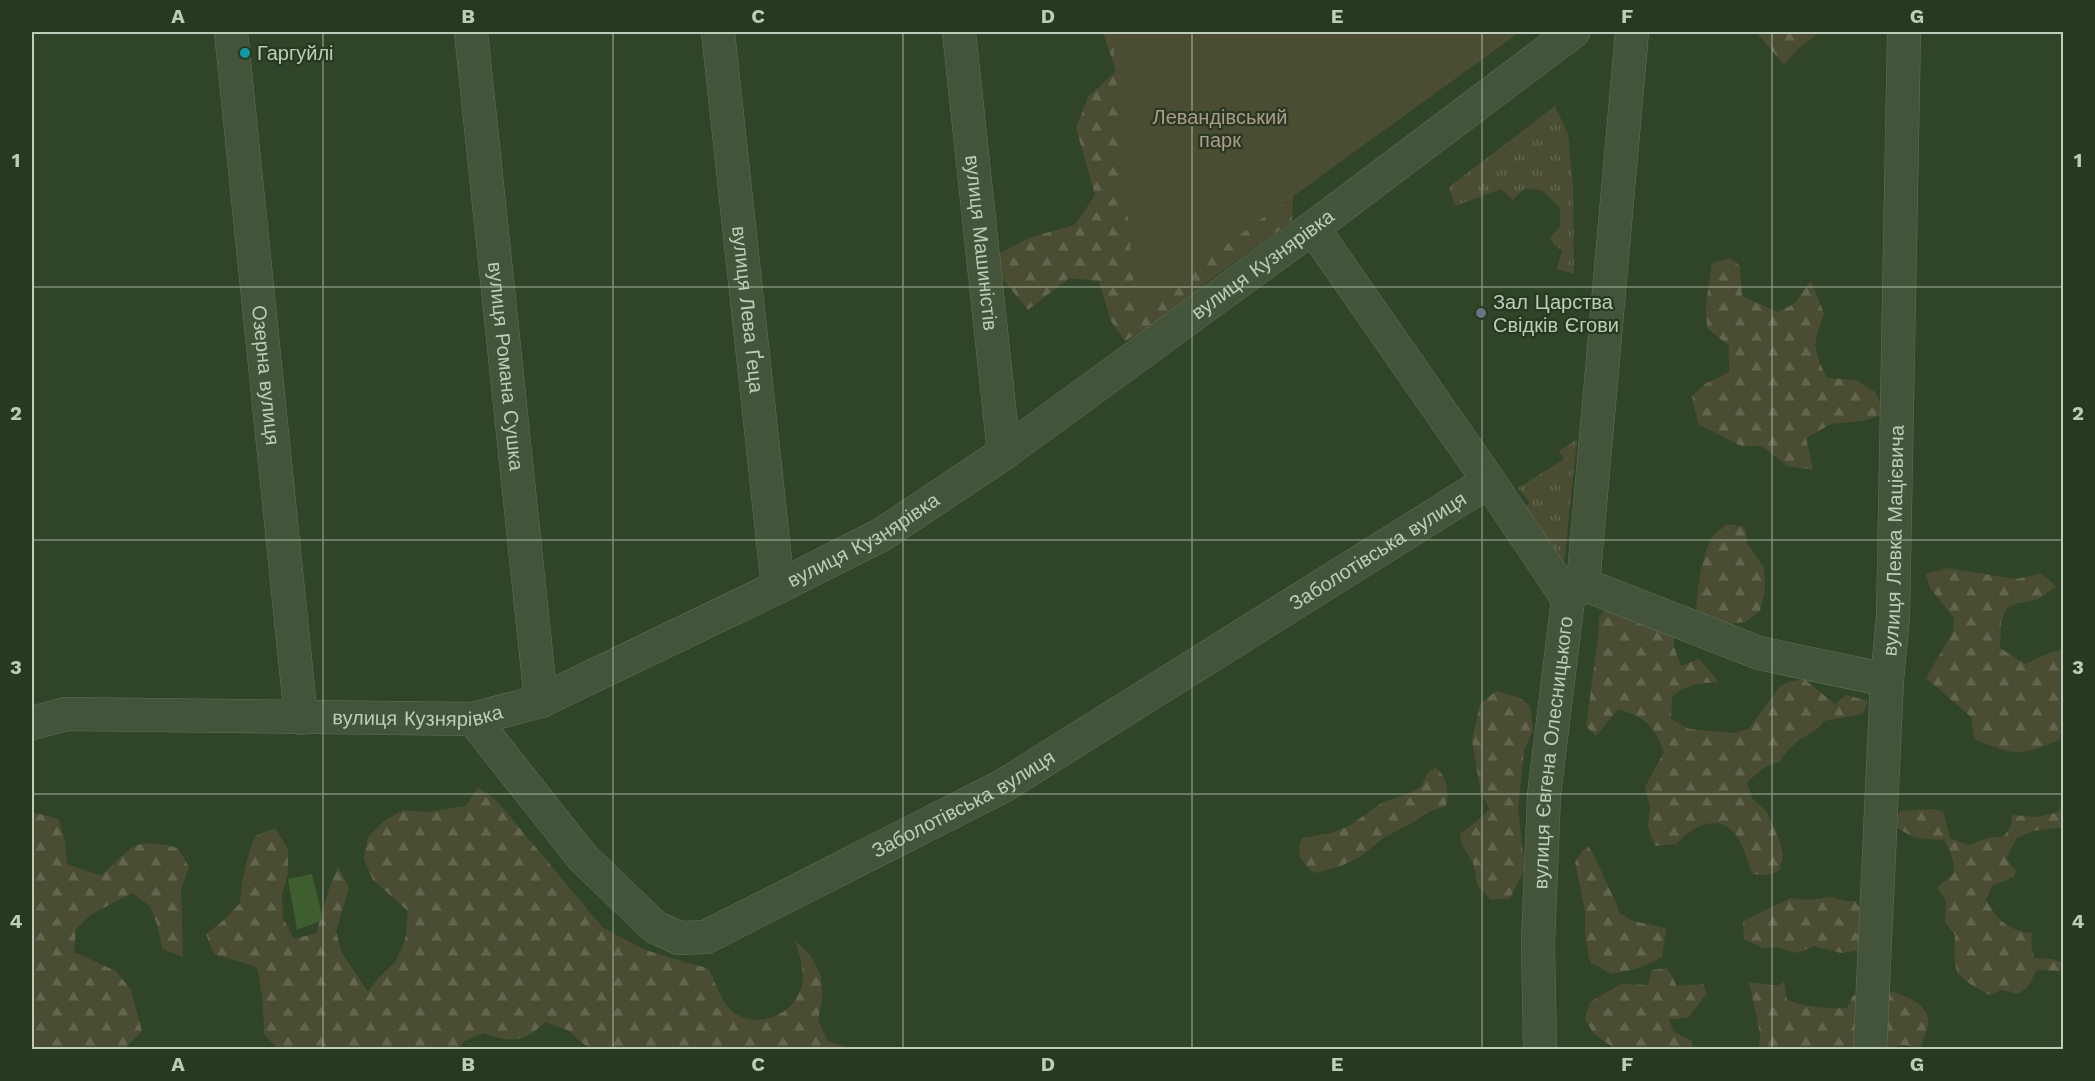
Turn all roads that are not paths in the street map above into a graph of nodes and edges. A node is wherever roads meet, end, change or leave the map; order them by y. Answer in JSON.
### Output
{"nodes":[{"id":1,"x":231,"y":32,"type":"edge"},
{"id":2,"x":471,"y":32,"type":"edge"},
{"id":3,"x":718,"y":32,"type":"edge"},
{"id":4,"x":959,"y":32,"type":"edge"},
{"id":5,"x":1573,"y":32,"type":"edge"},
{"id":6,"x":1632,"y":32,"type":"edge"},
{"id":7,"x":1904,"y":32,"type":"edge"},
{"id":8,"x":1313,"y":228,"type":"junction"},
{"id":9,"x":1004,"y":453,"type":"junction"},
{"id":10,"x":1489,"y":481,"type":"junction"},
{"id":11,"x":778,"y":587,"type":"junction"},
{"id":12,"x":1576,"y":592,"type":"junction"},
{"id":13,"x":1887,"y":680,"type":"junction"},
{"id":14,"x":541,"y":701,"type":"junction"},
{"id":15,"x":301,"y":718,"type":"junction"},
{"id":16,"x":473,"y":719,"type":"junction"},
{"id":17,"x":32,"y":723,"type":"edge"},
{"id":18,"x":1540,"y":1050,"type":"edge"},
{"id":19,"x":1870,"y":1050,"type":"edge"}],
"edges":[{"from":1,"to":15,"type":"street","name":"Озерна вулиця"},
{"from":2,"to":14,"type":"street","name":"вулиця Романа Сушка"},
{"from":3,"to":11,"type":"street","name":"вулиця Лева Ґеца"},
{"from":4,"to":9,"type":"street","name":"вулиця Машиністів"},
{"from":5,"to":8,"type":"street","name":"вулиця Кузнярівка"},
{"from":6,"to":12,"type":"street","name":"вулиця Євгена Олесницького"},
{"from":7,"to":13,"type":"street","name":"вулиця Левка Мацієвича"},
{"from":8,"to":9,"type":"street","name":"вулиця Кузнярівка"},
{"from":8,"to":10,"type":"street"},
{"from":9,"to":11,"type":"street","name":"вулиця Кузнярівка"},
{"from":10,"to":12,"type":"street"},
{"from":10,"to":16,"type":"street","name":"Заболотівська вулиця"},
{"from":11,"to":14,"type":"street","name":"вулиця Кузнярівка"},
{"from":12,"to":13,"type":"street"},
{"from":12,"to":18,"type":"street","name":"вулиця Євгена Олесницького"},
{"from":13,"to":19,"type":"street","name":"вулиця Левка Мацієвича"},
{"from":14,"to":16,"type":"street","name":"вулиця Кузнярівка"},
{"from":15,"to":16,"type":"street","name":"вулиця Кузнярівка"},
{"from":15,"to":17,"type":"street","name":"вулиця Кузнярівка"}]}
